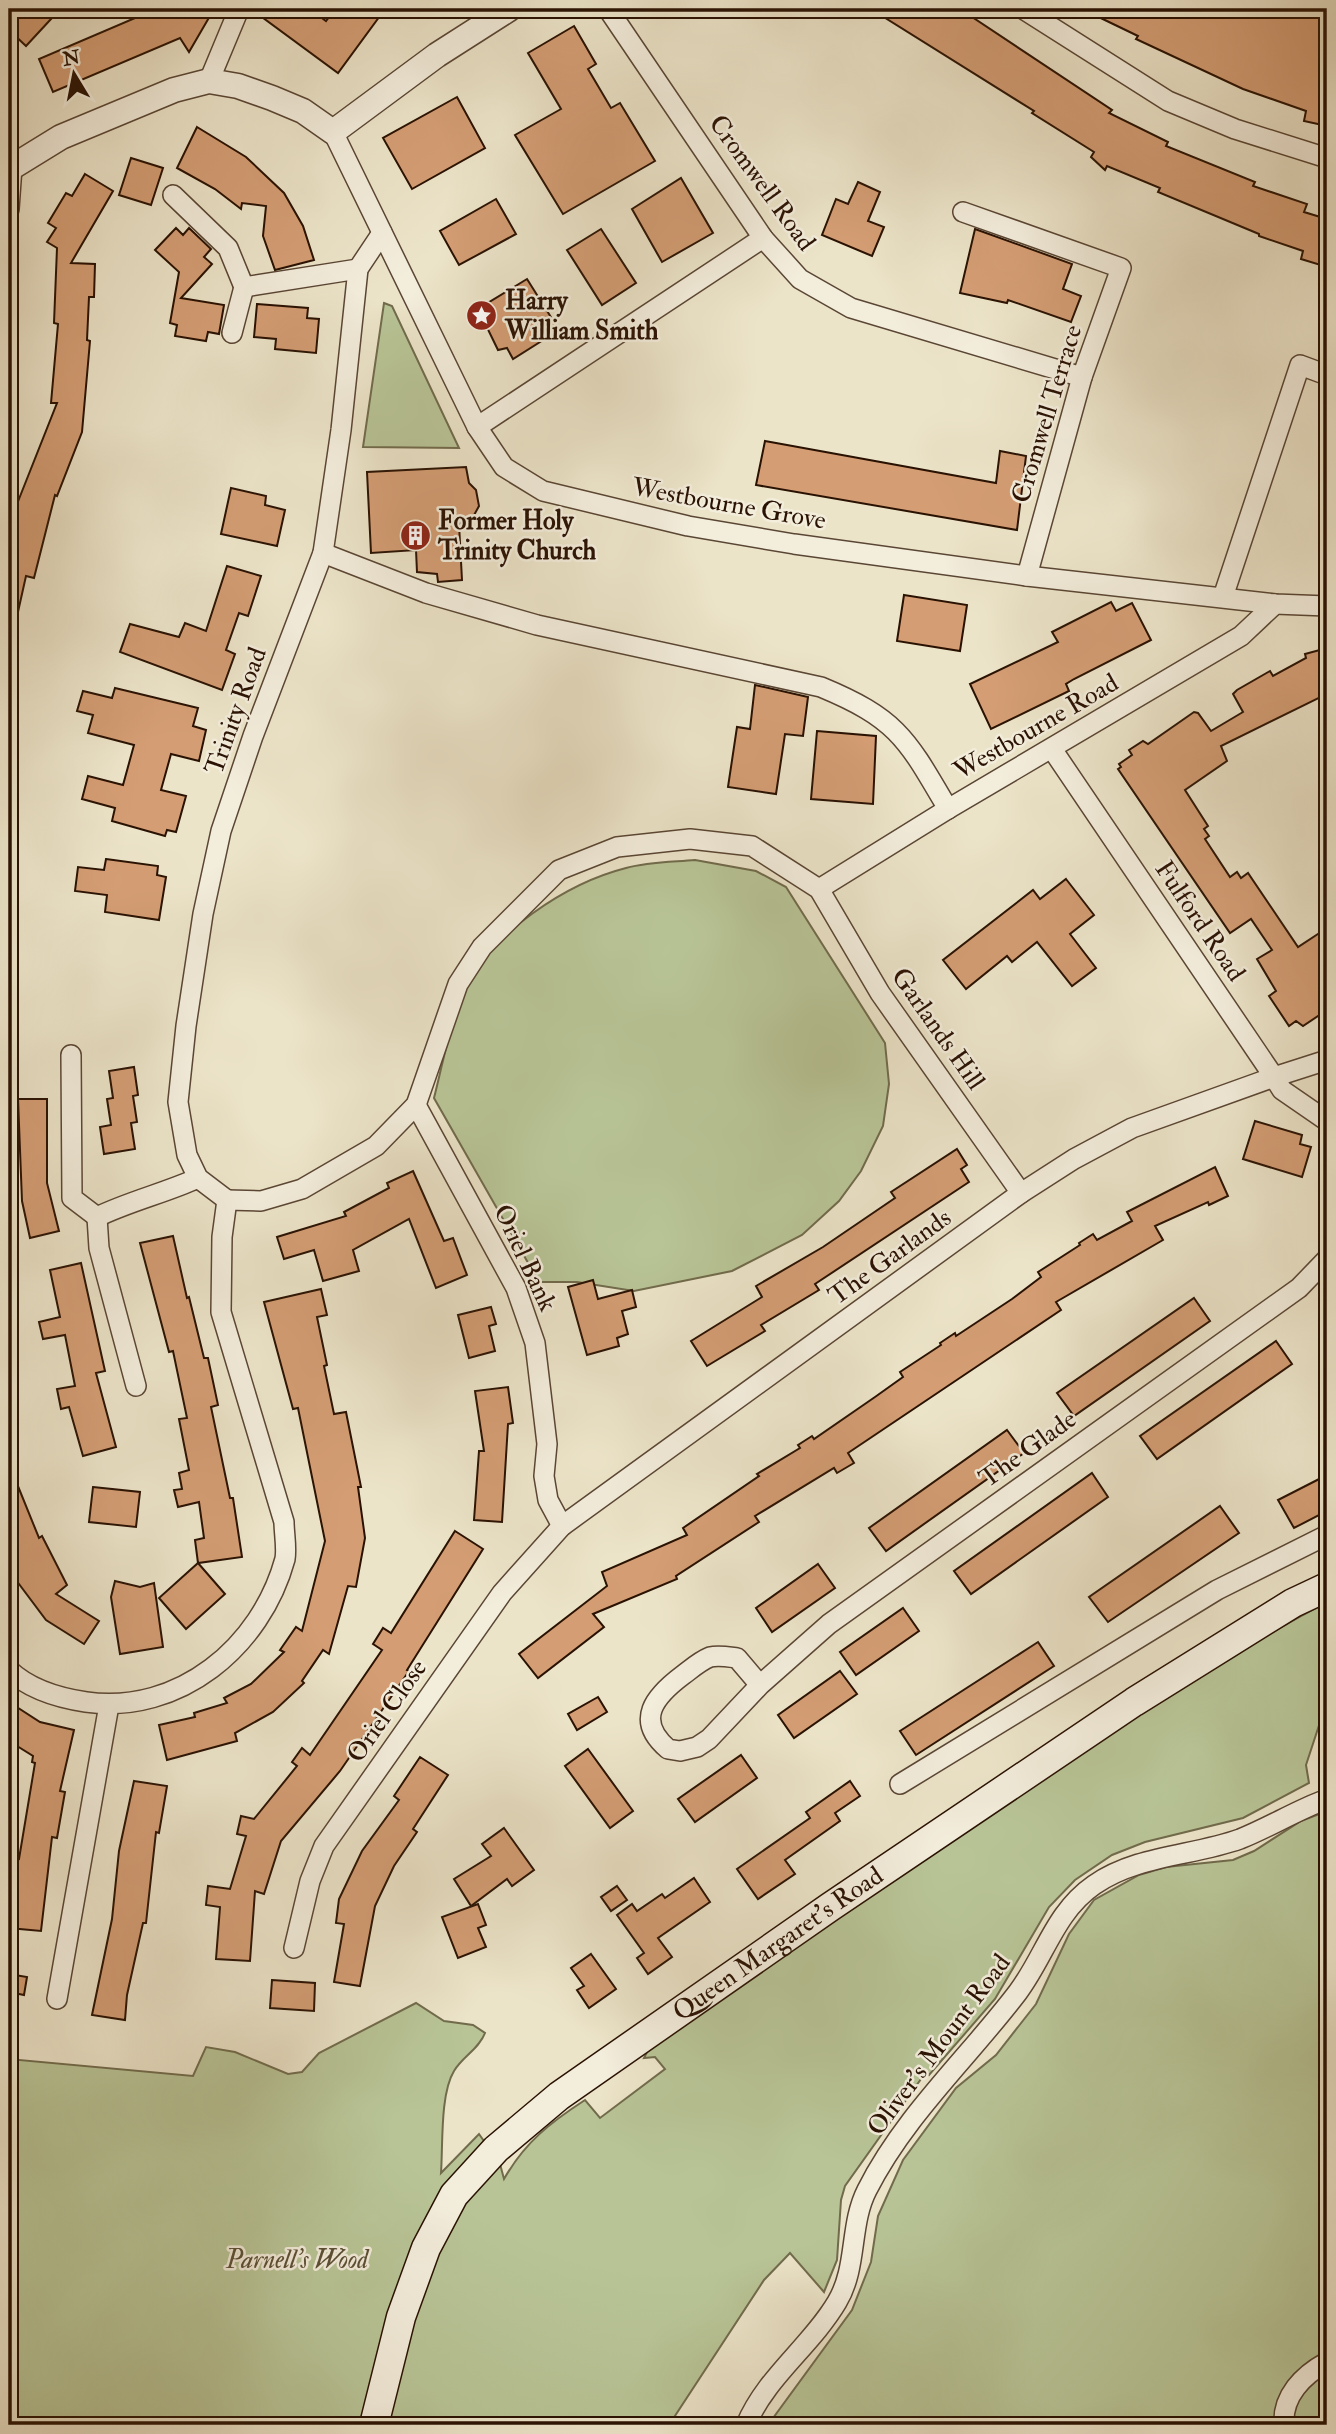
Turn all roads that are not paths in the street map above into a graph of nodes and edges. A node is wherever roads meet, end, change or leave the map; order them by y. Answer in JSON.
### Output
{"nodes":[{"id":1,"x":239,"y":9,"type":"edge"},
{"id":2,"x":509,"y":9,"type":"edge"},
{"id":3,"x":608,"y":9,"type":"edge"},
{"id":4,"x":1023,"y":9,"type":"edge"},
{"id":5,"x":209,"y":81,"type":"junction"},
{"id":6,"x":333,"y":132,"type":"junction"},
{"id":7,"x":1327,"y":158,"type":"edge"},
{"id":8,"x":10,"y":168,"type":"edge"},
{"id":9,"x":173,"y":195,"type":"dead end"},
{"id":10,"x":9,"y":209,"type":"edge"},
{"id":11,"x":963,"y":212,"type":"dead end"},
{"id":12,"x":382,"y":233,"type":"junction"},
{"id":13,"x":763,"y":237,"type":"junction"},
{"id":14,"x":358,"y":269,"type":"junction"},
{"id":15,"x":244,"y":287,"type":"junction"},
{"id":16,"x":232,"y":333,"type":"dead end"},
{"id":17,"x":1327,"y":375,"type":"edge"},
{"id":18,"x":1082,"y":377,"type":"junction"},
{"id":19,"x":477,"y":427,"type":"junction"},
{"id":20,"x":323,"y":553,"type":"junction"},
{"id":21,"x":1027,"y":576,"type":"junction"},
{"id":22,"x":1223,"y":597,"type":"junction"},
{"id":23,"x":1275,"y":604,"type":"junction"},
{"id":24,"x":1327,"y":606,"type":"edge"},
{"id":25,"x":1052,"y":749,"type":"junction"},
{"id":26,"x":948,"y":809,"type":"junction"},
{"id":27,"x":819,"y":889,"type":"junction"},
{"id":28,"x":71,"y":1055,"type":"dead end"},
{"id":29,"x":1327,"y":1060,"type":"edge"},
{"id":30,"x":1274,"y":1077,"type":"junction"},
{"id":31,"x":416,"y":1105,"type":"junction"},
{"id":32,"x":1327,"y":1121,"type":"edge"},
{"id":33,"x":198,"y":1178,"type":"junction"},
{"id":34,"x":1021,"y":1193,"type":"junction"},
{"id":35,"x":227,"y":1200,"type":"junction"},
{"id":36,"x":97,"y":1217,"type":"junction"},
{"id":37,"x":1327,"y":1259,"type":"edge"},
{"id":38,"x":136,"y":1386,"type":"dead end"},
{"id":39,"x":562,"y":1526,"type":"junction"},
{"id":40,"x":1327,"y":1535,"type":"edge"},
{"id":41,"x":1327,"y":1587,"type":"edge"},
{"id":42,"x":9,"y":1670,"type":"edge"},
{"id":43,"x":760,"y":1685,"type":"junction"},
{"id":44,"x":109,"y":1705,"type":"junction"},
{"id":45,"x":900,"y":1784,"type":"dead end"},
{"id":46,"x":1327,"y":1799,"type":"edge"},
{"id":47,"x":294,"y":1948,"type":"dead end"},
{"id":48,"x":57,"y":1999,"type":"dead end"},
{"id":49,"x":1327,"y":2362,"type":"edge"},
{"id":50,"x":374,"y":2425,"type":"edge"},
{"id":51,"x":746,"y":2425,"type":"edge"},
{"id":52,"x":1284,"y":2425,"type":"edge"}],
"edges":[{"from":1,"to":5,"type":"street"},
{"from":2,"to":6,"type":"street"},
{"from":3,"to":13,"type":"street","name":"Cromwell Road"},
{"from":4,"to":7,"type":"street"},
{"from":5,"to":6,"type":"street"},
{"from":5,"to":8,"type":"street"},
{"from":6,"to":12,"type":"street","name":"Westbourne Grove"},
{"from":8,"to":10,"type":"street"},
{"from":9,"to":15,"type":"street"},
{"from":11,"to":18,"type":"street","name":"Cromwell Terrace"},
{"from":12,"to":14,"type":"street","name":"Trinity Road"},
{"from":12,"to":19,"type":"street","name":"Westbourne Grove"},
{"from":13,"to":18,"type":"street","name":"Cromwell Road"},
{"from":13,"to":19,"type":"street"},
{"from":14,"to":15,"type":"street"},
{"from":14,"to":20,"type":"street","name":"Trinity Road"},
{"from":15,"to":16,"type":"street"},
{"from":17,"to":22,"type":"street"},
{"from":18,"to":21,"type":"street","name":"Cromwell Terrace"},
{"from":19,"to":21,"type":"street","name":"Westbourne Grove"},
{"from":20,"to":26,"type":"street"},
{"from":20,"to":33,"type":"street","name":"Trinity Road"},
{"from":21,"to":22,"type":"street","name":"Westbourne Grove"},
{"from":22,"to":23,"type":"street","name":"Westbourne Grove"},
{"from":23,"to":24,"type":"street","name":"Westbourne Grove"},
{"from":23,"to":25,"type":"street","name":"Westbourne Road"},
{"from":25,"to":26,"type":"street","name":"Westbourne Road"},
{"from":25,"to":30,"type":"street","name":"Fulford Road"},
{"from":26,"to":27,"type":"street","name":"Westbourne Road"},
{"from":27,"to":31,"type":"street"},
{"from":27,"to":34,"type":"street","name":"Garlands Hill"},
{"from":28,"to":36,"type":"street"},
{"from":29,"to":30,"type":"street"},
{"from":30,"to":32,"type":"street"},
{"from":30,"to":34,"type":"street","name":"The Garlands"},
{"from":31,"to":35,"type":"street"},
{"from":31,"to":39,"type":"street","name":"Oriel Bank"},
{"from":33,"to":35,"type":"street"},
{"from":33,"to":36,"type":"street"},
{"from":34,"to":39,"type":"street","name":"The Garlands"},
{"from":35,"to":44,"type":"street"},
{"from":36,"to":38,"type":"street"},
{"from":37,"to":43,"type":"street","name":"The Glade"},
{"from":39,"to":47,"type":"street","name":"Oriel Close"},
{"from":40,"to":45,"type":"street"},
{"from":41,"to":50,"type":"main road","name":"Queen Margaret's Road"},
{"from":42,"to":44,"type":"street"},
{"from":43,"to":43,"type":"street","name":"The Glade"},
{"from":44,"to":48,"type":"street"},
{"from":46,"to":51,"type":"street","name":"Oliver's Mount Road"},
{"from":49,"to":52,"type":"street"}]}
